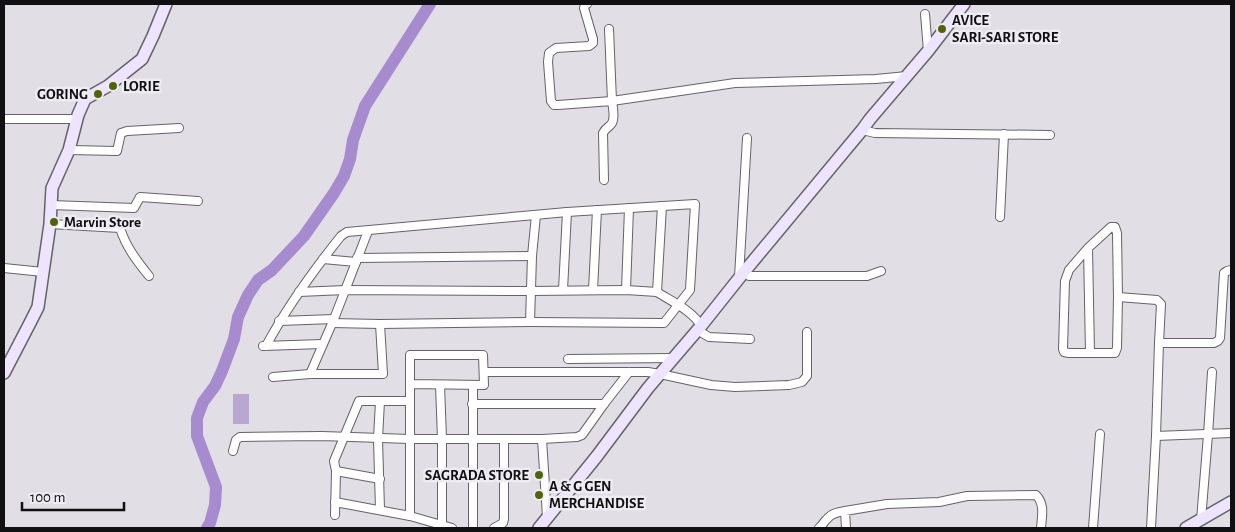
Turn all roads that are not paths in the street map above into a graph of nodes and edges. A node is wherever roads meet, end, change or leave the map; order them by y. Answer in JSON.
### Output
{"nodes":[{"id":1,"x":166,"y":4,"type":"edge"},
{"id":2,"x":587,"y":4,"type":"edge"},
{"id":3,"x":964,"y":4,"type":"edge"},
{"id":4,"x":925,"y":14,"type":"dead end"},
{"id":5,"x":609,"y":29,"type":"dead end"},
{"id":6,"x":928,"y":51,"type":"junction"},
{"id":7,"x":907,"y":76,"type":"junction"},
{"id":8,"x":612,"y":101,"type":"junction"},
{"id":9,"x":4,"y":119,"type":"edge"},
{"id":10,"x":77,"y":119,"type":"junction"},
{"id":11,"x":180,"y":128,"type":"dead end"},
{"id":12,"x":862,"y":130,"type":"junction"},
{"id":13,"x":1004,"y":134,"type":"junction"},
{"id":14,"x":1050,"y":135,"type":"dead end"},
{"id":15,"x":747,"y":138,"type":"dead end"},
{"id":16,"x":69,"y":150,"type":"junction"},
{"id":17,"x":604,"y":180,"type":"dead end"},
{"id":18,"x":198,"y":201,"type":"dead end"},
{"id":19,"x":51,"y":205,"type":"junction"},
{"id":20,"x":662,"y":206,"type":"junction"},
{"id":21,"x":629,"y":208,"type":"junction"},
{"id":22,"x":597,"y":210,"type":"junction"},
{"id":23,"x":567,"y":212,"type":"junction"},
{"id":24,"x":536,"y":215,"type":"junction"},
{"id":25,"x":1000,"y":217,"type":"dead end"},
{"id":26,"x":50,"y":224,"type":"junction"},
{"id":27,"x":368,"y":231,"type":"junction"},
{"id":28,"x":1088,"y":248,"type":"junction"},
{"id":29,"x":532,"y":256,"type":"junction"},
{"id":30,"x":323,"y":259,"type":"junction"},
{"id":31,"x":356,"y":260,"type":"junction"},
{"id":32,"x":4,"y":268,"type":"edge"},
{"id":33,"x":1231,"y":270,"type":"edge"},
{"id":34,"x":881,"y":271,"type":"dead end"},
{"id":35,"x":43,"y":272,"type":"junction"},
{"id":36,"x":741,"y":274,"type":"junction"},
{"id":37,"x":149,"y":276,"type":"dead end"},
{"id":38,"x":345,"y":290,"type":"junction"},
{"id":39,"x":563,"y":290,"type":"junction"},
{"id":40,"x":593,"y":290,"type":"junction"},
{"id":41,"x":626,"y":290,"type":"junction"},
{"id":42,"x":531,"y":291,"type":"junction"},
{"id":43,"x":299,"y":292,"type":"junction"},
{"id":44,"x":657,"y":292,"type":"junction"},
{"id":45,"x":1118,"y":298,"type":"junction"},
{"id":46,"x":677,"y":305,"type":"junction"},
{"id":47,"x":279,"y":321,"type":"junction"},
{"id":48,"x":333,"y":321,"type":"junction"},
{"id":49,"x":530,"y":322,"type":"junction"},
{"id":50,"x":380,"y":324,"type":"junction"},
{"id":51,"x":699,"y":328,"type":"junction"},
{"id":52,"x":807,"y":332,"type":"dead end"},
{"id":53,"x":750,"y":340,"type":"dead end"},
{"id":54,"x":1159,"y":343,"type":"junction"},
{"id":55,"x":322,"y":344,"type":"junction"},
{"id":56,"x":1090,"y":353,"type":"junction"},
{"id":57,"x":674,"y":358,"type":"junction"},
{"id":58,"x":568,"y":359,"type":"dead end"},
{"id":59,"x":484,"y":372,"type":"junction"},
{"id":60,"x":629,"y":372,"type":"junction"},
{"id":61,"x":1212,"y":372,"type":"dead end"},
{"id":62,"x":4,"y":373,"type":"edge"},
{"id":63,"x":310,"y":374,"type":"junction"},
{"id":64,"x":660,"y":374,"type":"junction"},
{"id":65,"x":273,"y":377,"type":"dead end"},
{"id":66,"x":410,"y":384,"type":"junction"},
{"id":67,"x":440,"y":385,"type":"junction"},
{"id":68,"x":473,"y":385,"type":"junction"},
{"id":69,"x":380,"y":401,"type":"junction"},
{"id":70,"x":410,"y":401,"type":"junction"},
{"id":71,"x":472,"y":404,"type":"junction"},
{"id":72,"x":604,"y":404,"type":"junction"},
{"id":73,"x":1231,"y":433,"type":"edge"},
{"id":74,"x":1100,"y":434,"type":"dead end"},
{"id":75,"x":1208,"y":435,"type":"junction"},
{"id":76,"x":1156,"y":436,"type":"junction"},
{"id":77,"x":344,"y":437,"type":"junction"},
{"id":78,"x":378,"y":439,"type":"junction"},
{"id":79,"x":410,"y":439,"type":"junction"},
{"id":80,"x":442,"y":439,"type":"junction"},
{"id":81,"x":473,"y":439,"type":"junction"},
{"id":82,"x":504,"y":439,"type":"junction"},
{"id":83,"x":542,"y":439,"type":"junction"},
{"id":84,"x":234,"y":451,"type":"dead end"},
{"id":85,"x":336,"y":471,"type":"junction"},
{"id":86,"x":380,"y":479,"type":"junction"},
{"id":87,"x":335,"y":502,"type":"junction"},
{"id":88,"x":1231,"y":502,"type":"edge"},
{"id":89,"x":380,"y":510,"type":"junction"},
{"id":90,"x":845,"y":511,"type":"junction"},
{"id":91,"x":335,"y":515,"type":"dead end"},
{"id":92,"x":410,"y":516,"type":"junction"},
{"id":93,"x":547,"y":517,"type":"junction"},
{"id":94,"x":1201,"y":520,"type":"junction"},
{"id":95,"x":442,"y":525,"type":"junction"},
{"id":96,"x":452,"y":528,"type":"edge"},
{"id":97,"x":473,"y":528,"type":"edge"},
{"id":98,"x":494,"y":528,"type":"edge"},
{"id":99,"x":538,"y":528,"type":"edge"},
{"id":100,"x":819,"y":528,"type":"edge"},
{"id":101,"x":846,"y":528,"type":"edge"},
{"id":102,"x":1041,"y":528,"type":"edge"},
{"id":103,"x":1093,"y":528,"type":"edge"},
{"id":104,"x":1151,"y":528,"type":"edge"},
{"id":105,"x":1186,"y":528,"type":"edge"}],
"edges":[{"from":1,"to":10,"type":"street"},
{"from":2,"to":8,"type":"street"},
{"from":3,"to":6,"type":"street"},
{"from":4,"to":6,"type":"street"},
{"from":5,"to":8,"type":"street"},
{"from":6,"to":7,"type":"street"},
{"from":7,"to":8,"type":"street"},
{"from":7,"to":12,"type":"street"},
{"from":8,"to":17,"type":"street"},
{"from":9,"to":10,"type":"street"},
{"from":10,"to":16,"type":"street"},
{"from":11,"to":16,"type":"street"},
{"from":12,"to":13,"type":"street"},
{"from":12,"to":36,"type":"street"},
{"from":13,"to":14,"type":"street"},
{"from":13,"to":25,"type":"street"},
{"from":15,"to":36,"type":"street"},
{"from":16,"to":19,"type":"street"},
{"from":18,"to":19,"type":"street"},
{"from":19,"to":26,"type":"street"},
{"from":20,"to":21,"type":"street"},
{"from":20,"to":44,"type":"street"},
{"from":20,"to":46,"type":"street"},
{"from":21,"to":22,"type":"street"},
{"from":21,"to":41,"type":"street"},
{"from":22,"to":23,"type":"street"},
{"from":22,"to":40,"type":"street"},
{"from":23,"to":24,"type":"street"},
{"from":23,"to":39,"type":"street"},
{"from":24,"to":27,"type":"street"},
{"from":24,"to":29,"type":"street"},
{"from":26,"to":35,"type":"street"},
{"from":26,"to":37,"type":"street"},
{"from":27,"to":30,"type":"street"},
{"from":27,"to":31,"type":"street"},
{"from":28,"to":45,"type":"street"},
{"from":28,"to":56,"type":"street"},
{"from":28,"to":56,"type":"street"},
{"from":29,"to":31,"type":"street"},
{"from":29,"to":42,"type":"street"},
{"from":30,"to":31,"type":"street"},
{"from":30,"to":43,"type":"street"},
{"from":31,"to":38,"type":"street"},
{"from":32,"to":35,"type":"street"},
{"from":33,"to":54,"type":"street"},
{"from":34,"to":36,"type":"street"},
{"from":35,"to":62,"type":"street"},
{"from":36,"to":51,"type":"street"},
{"from":38,"to":42,"type":"street"},
{"from":38,"to":43,"type":"street"},
{"from":38,"to":48,"type":"street"},
{"from":39,"to":40,"type":"street"},
{"from":39,"to":42,"type":"street"},
{"from":40,"to":41,"type":"street"},
{"from":41,"to":44,"type":"street"},
{"from":42,"to":49,"type":"street"},
{"from":43,"to":47,"type":"street"},
{"from":44,"to":46,"type":"street"},
{"from":45,"to":54,"type":"street"},
{"from":45,"to":56,"type":"street"},
{"from":46,"to":49,"type":"street"},
{"from":46,"to":51,"type":"street"},
{"from":47,"to":48,"type":"street"},
{"from":47,"to":55,"type":"street"},
{"from":48,"to":50,"type":"street"},
{"from":48,"to":55,"type":"street"},
{"from":49,"to":50,"type":"street"},
{"from":50,"to":63,"type":"street"},
{"from":51,"to":53,"type":"street"},
{"from":51,"to":57,"type":"street"},
{"from":52,"to":64,"type":"street"},
{"from":54,"to":76,"type":"street"},
{"from":55,"to":63,"type":"street"},
{"from":57,"to":58,"type":"street"},
{"from":57,"to":64,"type":"street"},
{"from":59,"to":60,"type":"street"},
{"from":59,"to":66,"type":"street"},
{"from":59,"to":68,"type":"street"},
{"from":60,"to":64,"type":"street"},
{"from":60,"to":72,"type":"street"},
{"from":61,"to":75,"type":"street"},
{"from":63,"to":65,"type":"street"},
{"from":64,"to":93,"type":"street"},
{"from":66,"to":67,"type":"street"},
{"from":66,"to":70,"type":"street"},
{"from":67,"to":68,"type":"street"},
{"from":67,"to":80,"type":"street"},
{"from":68,"to":71,"type":"street"},
{"from":69,"to":70,"type":"street"},
{"from":69,"to":77,"type":"street"},
{"from":69,"to":78,"type":"street"},
{"from":70,"to":79,"type":"street"},
{"from":71,"to":72,"type":"street"},
{"from":71,"to":81,"type":"street"},
{"from":72,"to":83,"type":"street"},
{"from":73,"to":75,"type":"street"},
{"from":74,"to":103,"type":"street"},
{"from":75,"to":76,"type":"street"},
{"from":75,"to":94,"type":"street"},
{"from":76,"to":104,"type":"street"},
{"from":77,"to":78,"type":"street"},
{"from":77,"to":84,"type":"street"},
{"from":77,"to":85,"type":"street"},
{"from":78,"to":79,"type":"street"},
{"from":78,"to":86,"type":"street"},
{"from":79,"to":80,"type":"street"},
{"from":79,"to":92,"type":"street"},
{"from":80,"to":81,"type":"street"},
{"from":80,"to":95,"type":"street"},
{"from":81,"to":82,"type":"street"},
{"from":81,"to":97,"type":"street"},
{"from":82,"to":83,"type":"street"},
{"from":82,"to":98,"type":"street"},
{"from":83,"to":93,"type":"street"},
{"from":85,"to":86,"type":"street"},
{"from":85,"to":87,"type":"street"},
{"from":86,"to":89,"type":"street"},
{"from":87,"to":89,"type":"street"},
{"from":87,"to":91,"type":"street"},
{"from":88,"to":94,"type":"street"},
{"from":89,"to":92,"type":"street"},
{"from":90,"to":100,"type":"street"},
{"from":90,"to":101,"type":"street"},
{"from":90,"to":102,"type":"street"},
{"from":92,"to":95,"type":"street"},
{"from":93,"to":99,"type":"street"},
{"from":94,"to":105,"type":"street"},
{"from":95,"to":96,"type":"street"}]}
